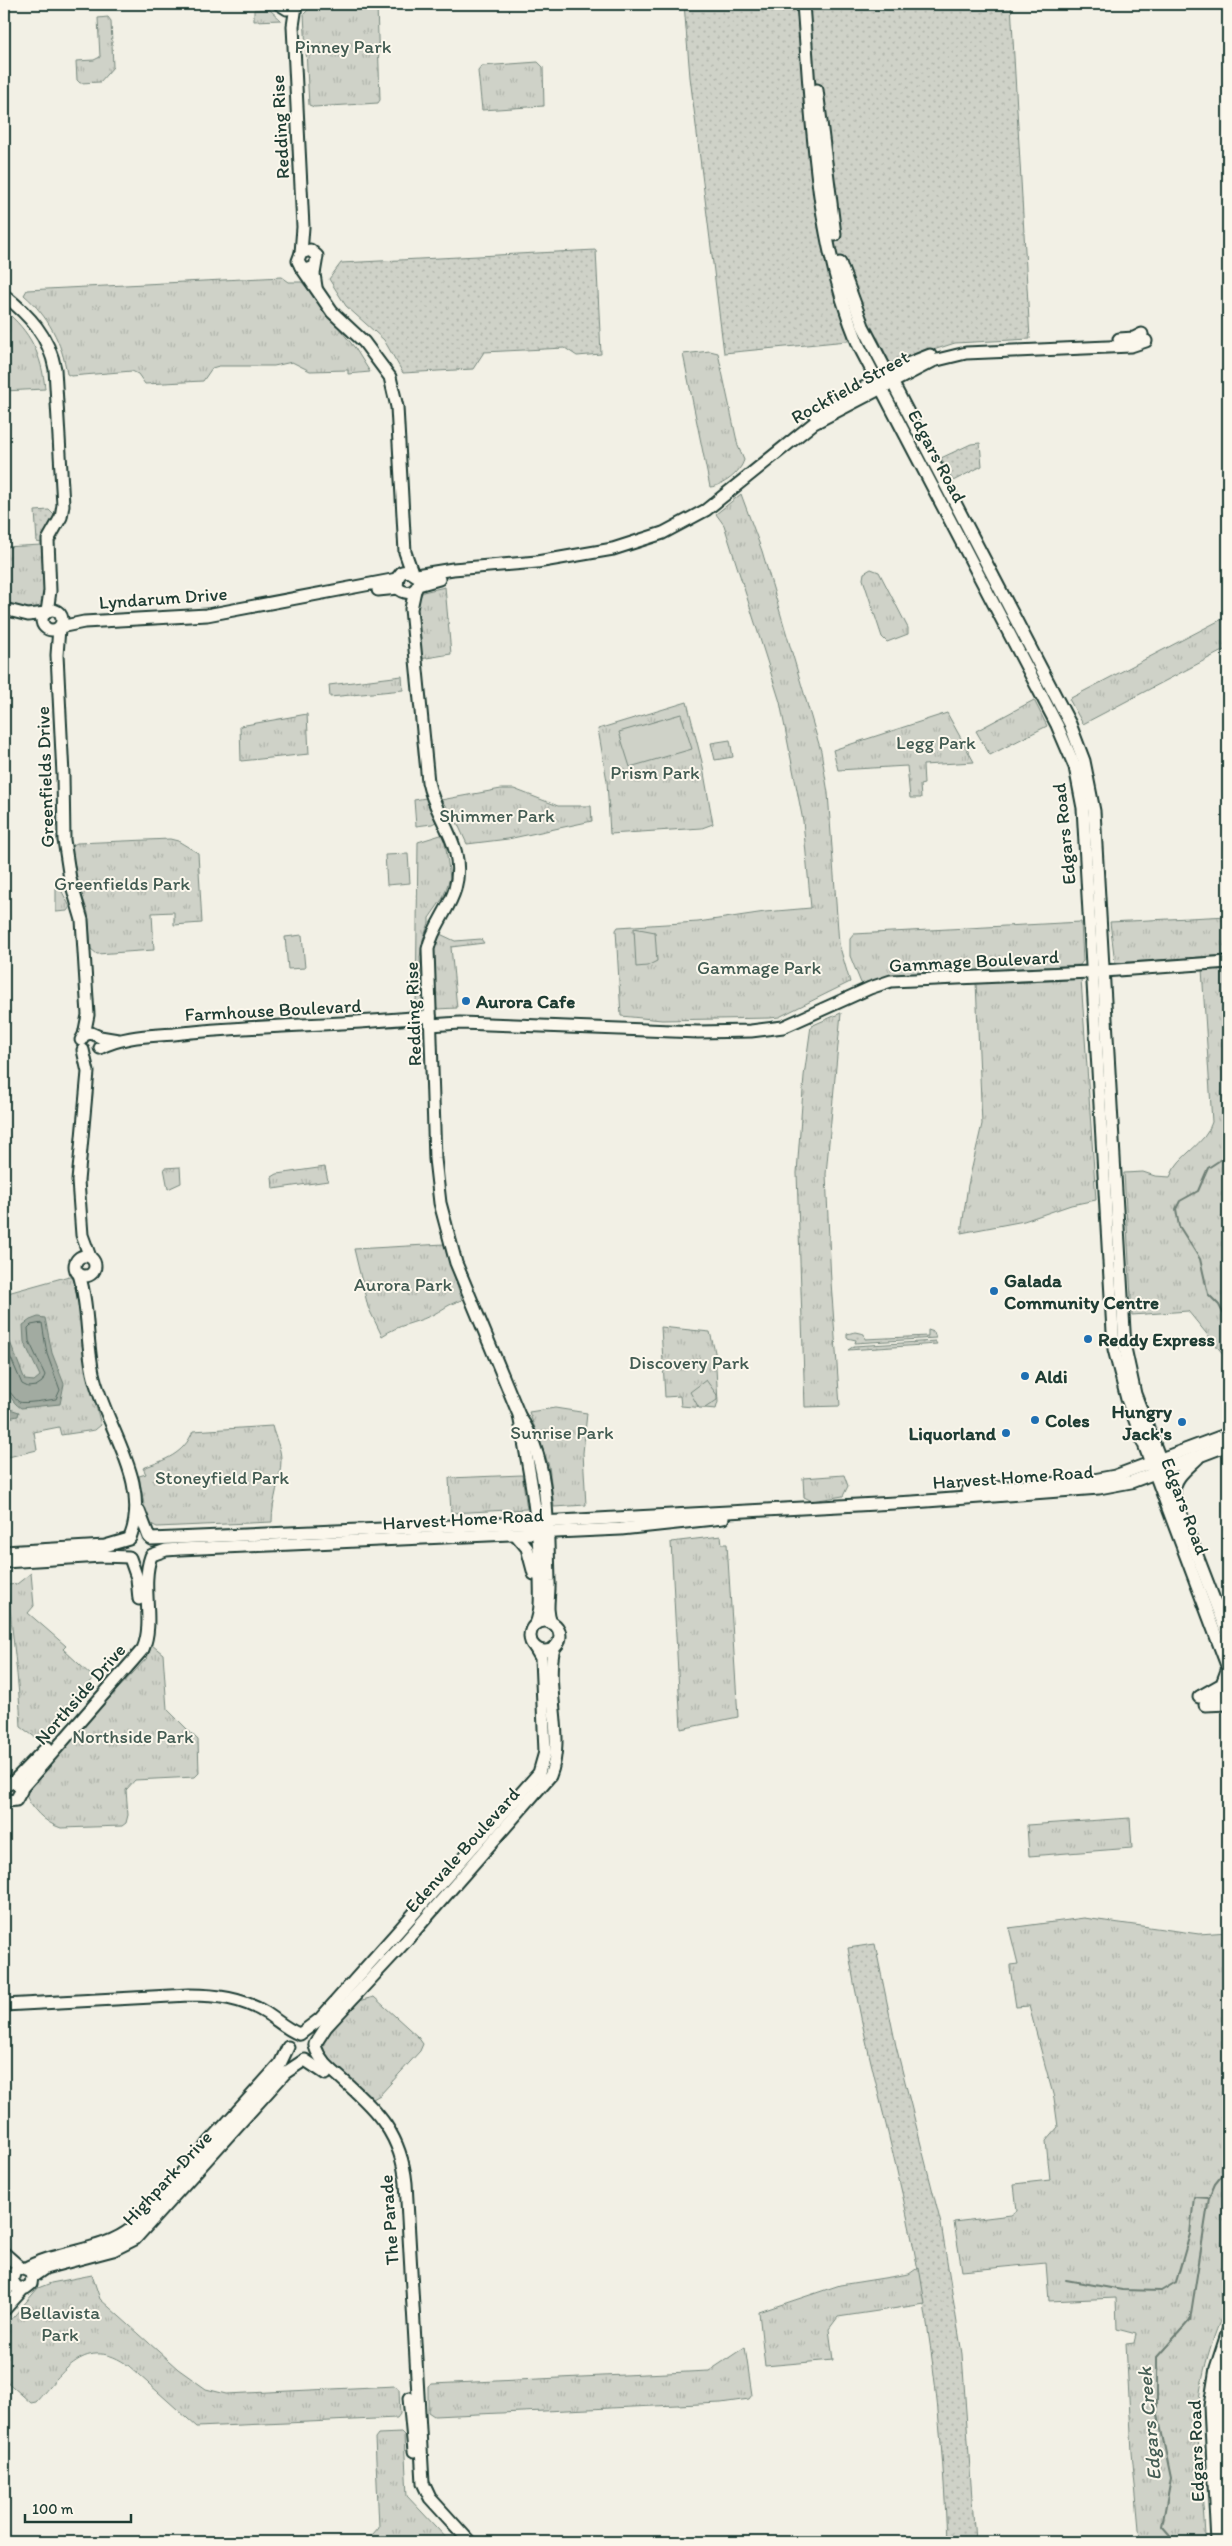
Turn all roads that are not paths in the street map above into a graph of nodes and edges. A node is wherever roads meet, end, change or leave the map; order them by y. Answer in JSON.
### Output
{"nodes":[{"id":1,"x":803,"y":4,"type":"edge"},
{"id":2,"x":809,"y":4,"type":"edge"},
{"id":3,"x":289,"y":5,"type":"edge"},
{"id":4,"x":303,"y":227,"type":"junction"},
{"id":5,"x":313,"y":251,"type":"junction"},
{"id":6,"x":301,"y":253,"type":"junction"},
{"id":7,"x":301,"y":267,"type":"junction"},
{"id":8,"x":315,"y":267,"type":"junction"},
{"id":9,"x":316,"y":287,"type":"junction"},
{"id":10,"x":4,"y":295,"type":"edge"},
{"id":11,"x":1144,"y":337,"type":"dead end"},
{"id":12,"x":885,"y":381,"type":"junction"},
{"id":13,"x":407,"y":582,"type":"junction"},
{"id":14,"x":50,"y":591,"type":"junction"},
{"id":15,"x":4,"y":609,"type":"edge"},
{"id":16,"x":46,"y":612,"type":"junction"},
{"id":17,"x":4,"y":617,"type":"edge"},
{"id":18,"x":60,"y":621,"type":"junction"},
{"id":19,"x":45,"y":627,"type":"junction"},
{"id":20,"x":57,"y":654,"type":"junction"},
{"id":21,"x":1053,"y":704,"type":"junction"},
{"id":22,"x":1228,"y":962,"type":"edge"},
{"id":23,"x":1103,"y":971,"type":"junction"},
{"id":24,"x":1090,"y":972,"type":"junction"},
{"id":25,"x":88,"y":1015,"type":"junction"},
{"id":26,"x":430,"y":1021,"type":"junction"},
{"id":27,"x":84,"y":1035,"type":"junction"},
{"id":28,"x":99,"y":1043,"type":"junction"},
{"id":29,"x":84,"y":1050,"type":"junction"},
{"id":30,"x":88,"y":1072,"type":"junction"},
{"id":31,"x":82,"y":1235,"type":"junction"},
{"id":32,"x":90,"y":1257,"type":"junction"},
{"id":33,"x":78,"y":1258,"type":"junction"},
{"id":34,"x":79,"y":1274,"type":"junction"},
{"id":35,"x":92,"y":1274,"type":"junction"},
{"id":36,"x":86,"y":1298,"type":"junction"},
{"id":37,"x":1228,"y":1434,"type":"edge"},
{"id":38,"x":1228,"y":1445,"type":"edge"},
{"id":39,"x":1201,"y":1455,"type":"junction"},
{"id":40,"x":1157,"y":1466,"type":"junction"},
{"id":41,"x":1174,"y":1493,"type":"junction"},
{"id":42,"x":137,"y":1507,"type":"junction"},
{"id":43,"x":776,"y":1509,"type":"junction"},
{"id":44,"x":542,"y":1521,"type":"junction"},
{"id":45,"x":543,"y":1533,"type":"junction"},
{"id":46,"x":516,"y":1535,"type":"junction"},
{"id":47,"x":129,"y":1538,"type":"junction"},
{"id":48,"x":150,"y":1538,"type":"junction"},
{"id":49,"x":4,"y":1552,"type":"edge"},
{"id":50,"x":152,"y":1556,"type":"junction"},
{"id":51,"x":130,"y":1557,"type":"junction"},
{"id":52,"x":4,"y":1562,"type":"edge"},
{"id":53,"x":540,"y":1598,"type":"junction"},
{"id":54,"x":551,"y":1623,"type":"junction"},
{"id":55,"x":536,"y":1624,"type":"junction"},
{"id":56,"x":1228,"y":1636,"type":"edge"},
{"id":57,"x":534,"y":1646,"type":"junction"},
{"id":58,"x":554,"y":1648,"type":"junction"},
{"id":59,"x":1228,"y":1668,"type":"edge"},
{"id":60,"x":1228,"y":1696,"type":"edge"},
{"id":61,"x":1202,"y":1701,"type":"junction"},
{"id":62,"x":1228,"y":1704,"type":"edge"},
{"id":63,"x":549,"y":1763,"type":"junction"},
{"id":64,"x":13,"y":1786,"type":"edge"},
{"id":65,"x":6,"y":1802,"type":"edge"},
{"id":66,"x":4,"y":2005,"type":"edge"},
{"id":67,"x":62,"y":2006,"type":"junction"},
{"id":68,"x":4,"y":2012,"type":"edge"},
{"id":69,"x":300,"y":2034,"type":"junction"},
{"id":70,"x":315,"y":2045,"type":"junction"},
{"id":71,"x":288,"y":2046,"type":"junction"},
{"id":72,"x":304,"y":2061,"type":"junction"},
{"id":73,"x":4,"y":2253,"type":"edge"},
{"id":74,"x":4,"y":2264,"type":"edge"},
{"id":75,"x":22,"y":2269,"type":"junction"},
{"id":76,"x":32,"y":2277,"type":"junction"},
{"id":77,"x":12,"y":2279,"type":"junction"},
{"id":78,"x":23,"y":2289,"type":"junction"},
{"id":79,"x":4,"y":2296,"type":"edge"},
{"id":80,"x":4,"y":2310,"type":"edge"},
{"id":81,"x":1228,"y":2331,"type":"edge"},
{"id":82,"x":1228,"y":2363,"type":"edge"},
{"id":83,"x":415,"y":2425,"type":"junction"},
{"id":84,"x":461,"y":2542,"type":"edge"},
{"id":85,"x":470,"y":2542,"type":"edge"},
{"id":86,"x":1217,"y":2542,"type":"edge"},
{"id":87,"x":1226,"y":2542,"type":"edge"}],
"edges":[{"from":1,"to":12,"type":"street","name":"Edgars Road"},
{"from":2,"to":12,"type":"street","name":"Edgars Road"},
{"from":3,"to":4,"type":"street","name":"Redding Rise"},
{"from":4,"to":5,"type":"street","name":"Redding Rise"},
{"from":4,"to":6,"type":"street","name":"Redding Rise"},
{"from":5,"to":6,"type":"street"},
{"from":5,"to":8,"type":"street"},
{"from":6,"to":7,"type":"street"},
{"from":7,"to":8,"type":"street"},
{"from":7,"to":9,"type":"street","name":"Redding Rise"},
{"from":8,"to":9,"type":"street","name":"Redding Rise"},
{"from":9,"to":13,"type":"street","name":"Redding Rise"},
{"from":10,"to":14,"type":"street"},
{"from":11,"to":12,"type":"street","name":"Rockfield Street"},
{"from":12,"to":13,"type":"street","name":"Rockfield Street"},
{"from":12,"to":21,"type":"street","name":"Edgars Road"},
{"from":13,"to":18,"type":"street","name":"Lyndarum Drive"},
{"from":13,"to":26,"type":"street","name":"Redding Rise"},
{"from":14,"to":16,"type":"street"},
{"from":14,"to":18,"type":"street"},
{"from":15,"to":16,"type":"street"},
{"from":16,"to":18,"type":"street"},
{"from":16,"to":19,"type":"street"},
{"from":17,"to":19,"type":"street"},
{"from":18,"to":19,"type":"street"},
{"from":18,"to":20,"type":"street","name":"Greenfields Drive"},
{"from":19,"to":20,"type":"street","name":"Greenfields Drive"},
{"from":20,"to":25,"type":"street","name":"Greenfields Drive"},
{"from":21,"to":23,"type":"street","name":"Edgars Road"},
{"from":21,"to":24,"type":"street","name":"Edgars Road"},
{"from":22,"to":23,"type":"street","name":"Gammage Boulevard"},
{"from":23,"to":24,"type":"street","name":"Gammage Boulevard"},
{"from":23,"to":40,"type":"street","name":"Edgars Road"},
{"from":24,"to":26,"type":"street","name":"Gammage Boulevard"},
{"from":24,"to":40,"type":"street","name":"Edgars Road"},
{"from":25,"to":27,"type":"street","name":"Greenfields Drive"},
{"from":25,"to":28,"type":"street","name":"Greenfields Drive"},
{"from":26,"to":28,"type":"street","name":"Farmhouse Boulevard"},
{"from":26,"to":44,"type":"street","name":"Redding Rise"},
{"from":27,"to":28,"type":"street"},
{"from":27,"to":29,"type":"street"},
{"from":28,"to":29,"type":"street"},
{"from":28,"to":30,"type":"street"},
{"from":29,"to":30,"type":"street"},
{"from":30,"to":31,"type":"street"},
{"from":31,"to":32,"type":"street"},
{"from":31,"to":33,"type":"street"},
{"from":32,"to":33,"type":"street"},
{"from":32,"to":35,"type":"street"},
{"from":33,"to":34,"type":"street"},
{"from":34,"to":35,"type":"street"},
{"from":34,"to":36,"type":"street"},
{"from":35,"to":36,"type":"street"},
{"from":36,"to":42,"type":"street"},
{"from":37,"to":40,"type":"street","name":"Harvest Home Road"},
{"from":38,"to":39,"type":"street","name":"Harvest Home Road"},
{"from":39,"to":40,"type":"street","name":"Harvest Home Road"},
{"from":39,"to":41,"type":"street"},
{"from":40,"to":41,"type":"street","name":"Edgars Road"},
{"from":40,"to":43,"type":"street","name":"Harvest Home Road"},
{"from":40,"to":59,"type":"street","name":"Edgars Road"},
{"from":41,"to":56,"type":"street","name":"Edgars Road"},
{"from":42,"to":47,"type":"street"},
{"from":42,"to":48,"type":"street"},
{"from":43,"to":44,"type":"street","name":"Harvest Home Road"},
{"from":43,"to":45,"type":"street","name":"Harvest Home Road"},
{"from":44,"to":45,"type":"street"},
{"from":44,"to":48,"type":"street","name":"Harvest Home Road"},
{"from":45,"to":46,"type":"street","name":"Harvest Home Road"},
{"from":45,"to":53,"type":"street"},
{"from":45,"to":54,"type":"street"},
{"from":46,"to":50,"type":"street","name":"Harvest Home Road"},
{"from":46,"to":53,"type":"street"},
{"from":47,"to":48,"type":"street"},
{"from":47,"to":49,"type":"street"},
{"from":47,"to":51,"type":"street"},
{"from":48,"to":50,"type":"street"},
{"from":50,"to":51,"type":"street"},
{"from":50,"to":64,"type":"street","name":"Northside Drive"},
{"from":51,"to":52,"type":"street"},
{"from":51,"to":64,"type":"street","name":"Northside Drive"},
{"from":53,"to":55,"type":"street"},
{"from":54,"to":55,"type":"street"},
{"from":54,"to":58,"type":"street"},
{"from":55,"to":57,"type":"street"},
{"from":57,"to":58,"type":"street"},
{"from":57,"to":63,"type":"street","name":"Edenvale Boulevard"},
{"from":58,"to":63,"type":"street","name":"Edenvale Boulevard"},
{"from":59,"to":61,"type":"street"},
{"from":60,"to":61,"type":"street"},
{"from":61,"to":62,"type":"street"},
{"from":63,"to":69,"type":"street","name":"Edenvale Boulevard"},
{"from":63,"to":70,"type":"street","name":"Edenvale Boulevard"},
{"from":64,"to":65,"type":"street"},
{"from":66,"to":67,"type":"street"},
{"from":67,"to":68,"type":"street"},
{"from":67,"to":69,"type":"street"},
{"from":67,"to":71,"type":"street"},
{"from":69,"to":70,"type":"street"},
{"from":69,"to":71,"type":"street"},
{"from":70,"to":72,"type":"street"},
{"from":70,"to":83,"type":"street","name":"The Parade"},
{"from":71,"to":72,"type":"street"},
{"from":71,"to":75,"type":"street","name":"Highpark Drive"},
{"from":72,"to":76,"type":"street","name":"Highpark Drive"},
{"from":72,"to":83,"type":"street","name":"The Parade"},
{"from":73,"to":75,"type":"street"},
{"from":74,"to":77,"type":"street"},
{"from":75,"to":76,"type":"street"},
{"from":75,"to":77,"type":"street"},
{"from":76,"to":78,"type":"street"},
{"from":77,"to":78,"type":"street"},
{"from":77,"to":79,"type":"street"},
{"from":78,"to":80,"type":"street"},
{"from":81,"to":86,"type":"street","name":"Edgars Road"},
{"from":82,"to":87,"type":"street","name":"Edgars Road"},
{"from":83,"to":84,"type":"street"},
{"from":83,"to":85,"type":"street"}]}
